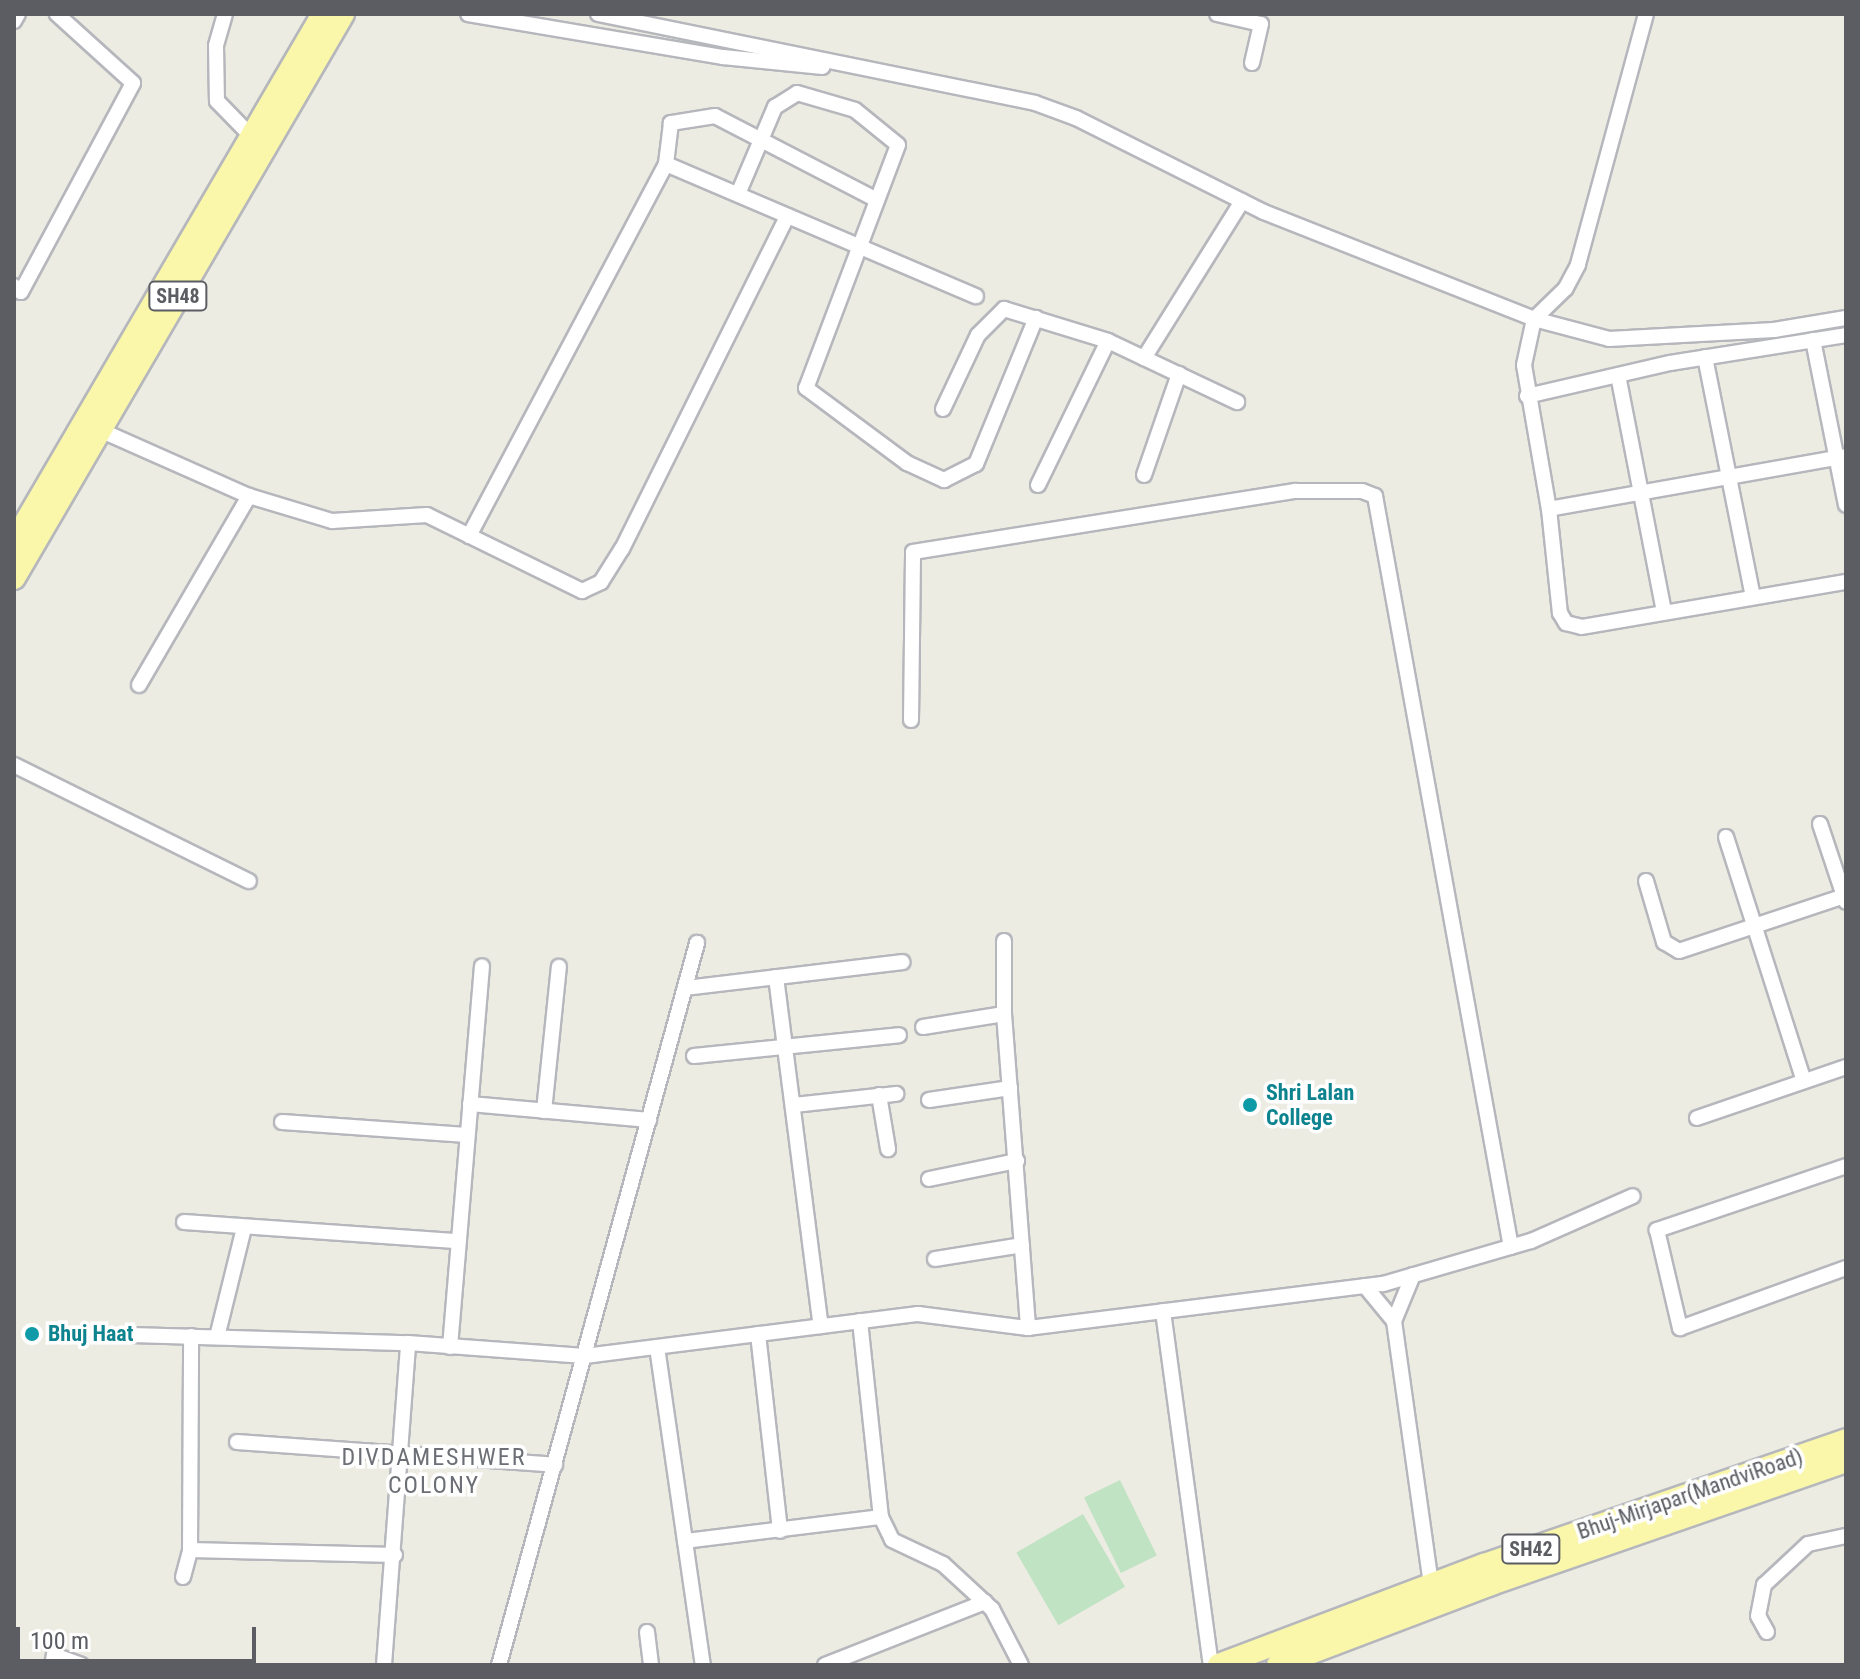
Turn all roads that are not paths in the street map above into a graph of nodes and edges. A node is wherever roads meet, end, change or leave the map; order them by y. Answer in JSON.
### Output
{"nodes":[{"id":1,"x":18,"y":14,"type":"edge"},
{"id":2,"x":57,"y":14,"type":"edge"},
{"id":3,"x":225,"y":14,"type":"edge"},
{"id":4,"x":323,"y":14,"type":"edge"},
{"id":5,"x":343,"y":14,"type":"edge"},
{"id":6,"x":468,"y":14,"type":"edge"},
{"id":7,"x":598,"y":14,"type":"edge"},
{"id":8,"x":1217,"y":14,"type":"edge"},
{"id":9,"x":1646,"y":14,"type":"edge"},
{"id":10,"x":14,"y":21,"type":"edge"},
{"id":11,"x":1252,"y":63,"type":"dead end"},
{"id":12,"x":913,"y":77,"type":"junction"},
{"id":13,"x":252,"y":137,"type":"junction"},
{"id":14,"x":758,"y":139,"type":"junction"},
{"id":15,"x":666,"y":164,"type":"junction"},
{"id":16,"x":738,"y":194,"type":"junction"},
{"id":17,"x":877,"y":200,"type":"junction"},
{"id":18,"x":1242,"y":201,"type":"junction"},
{"id":19,"x":787,"y":216,"type":"junction"},
{"id":20,"x":855,"y":247,"type":"junction"},
{"id":21,"x":14,"y":286,"type":"edge"},
{"id":22,"x":976,"y":296,"type":"dead end"},
{"id":23,"x":1036,"y":318,"type":"junction"},
{"id":24,"x":1846,"y":318,"type":"edge"},
{"id":25,"x":1534,"y":319,"type":"junction"},
{"id":26,"x":1846,"y":335,"type":"edge"},
{"id":27,"x":1813,"y":340,"type":"junction"},
{"id":28,"x":1108,"y":341,"type":"junction"},
{"id":29,"x":1705,"y":357,"type":"junction"},
{"id":30,"x":1144,"y":358,"type":"junction"},
{"id":31,"x":1179,"y":374,"type":"junction"},
{"id":32,"x":1618,"y":375,"type":"junction"},
{"id":33,"x":1527,"y":396,"type":"junction"},
{"id":34,"x":1237,"y":402,"type":"dead end"},
{"id":35,"x":943,"y":409,"type":"dead end"},
{"id":36,"x":100,"y":430,"type":"junction"},
{"id":37,"x":1841,"y":457,"type":"edge"},
{"id":38,"x":1144,"y":475,"type":"dead end"},
{"id":39,"x":1728,"y":477,"type":"junction"},
{"id":40,"x":1038,"y":485,"type":"dead end"},
{"id":41,"x":1641,"y":493,"type":"junction"},
{"id":42,"x":249,"y":496,"type":"junction"},
{"id":43,"x":1846,"y":505,"type":"edge"},
{"id":44,"x":1549,"y":509,"type":"junction"},
{"id":45,"x":469,"y":536,"type":"junction"},
{"id":46,"x":14,"y":542,"type":"edge"},
{"id":47,"x":14,"y":578,"type":"edge"},
{"id":48,"x":1846,"y":582,"type":"edge"},
{"id":49,"x":1753,"y":597,"type":"junction"},
{"id":50,"x":1664,"y":612,"type":"junction"},
{"id":51,"x":139,"y":685,"type":"dead end"},
{"id":52,"x":911,"y":720,"type":"dead end"},
{"id":53,"x":14,"y":765,"type":"edge"},
{"id":54,"x":1820,"y":824,"type":"dead end"},
{"id":55,"x":1726,"y":837,"type":"dead end"},
{"id":56,"x":249,"y":881,"type":"dead end"},
{"id":57,"x":1646,"y":881,"type":"dead end"},
{"id":58,"x":1845,"y":899,"type":"edge"},
{"id":59,"x":1754,"y":924,"type":"junction"},
{"id":60,"x":1004,"y":941,"type":"dead end"},
{"id":61,"x":697,"y":943,"type":"dead end"},
{"id":62,"x":902,"y":962,"type":"dead end"},
{"id":63,"x":482,"y":966,"type":"dead end"},
{"id":64,"x":559,"y":967,"type":"dead end"},
{"id":65,"x":776,"y":977,"type":"junction"},
{"id":66,"x":685,"y":988,"type":"junction"},
{"id":67,"x":1004,"y":1014,"type":"junction"},
{"id":68,"x":923,"y":1027,"type":"dead end"},
{"id":69,"x":899,"y":1035,"type":"dead end"},
{"id":70,"x":786,"y":1048,"type":"junction"},
{"id":71,"x":694,"y":1056,"type":"dead end"},
{"id":72,"x":1846,"y":1067,"type":"edge"},
{"id":73,"x":1804,"y":1081,"type":"junction"},
{"id":74,"x":1010,"y":1088,"type":"junction"},
{"id":75,"x":896,"y":1094,"type":"dead end"},
{"id":76,"x":879,"y":1095,"type":"junction"},
{"id":77,"x":929,"y":1100,"type":"dead end"},
{"id":78,"x":470,"y":1104,"type":"junction"},
{"id":79,"x":794,"y":1105,"type":"junction"},
{"id":80,"x":544,"y":1111,"type":"junction"},
{"id":81,"x":1697,"y":1118,"type":"dead end"},
{"id":82,"x":649,"y":1120,"type":"junction"},
{"id":83,"x":282,"y":1122,"type":"dead end"},
{"id":84,"x":467,"y":1135,"type":"junction"},
{"id":85,"x":888,"y":1149,"type":"dead end"},
{"id":86,"x":1017,"y":1161,"type":"junction"},
{"id":87,"x":1846,"y":1166,"type":"edge"},
{"id":88,"x":929,"y":1179,"type":"dead end"},
{"id":89,"x":1633,"y":1196,"type":"dead end"},
{"id":90,"x":184,"y":1222,"type":"dead end"},
{"id":91,"x":244,"y":1228,"type":"junction"},
{"id":92,"x":458,"y":1241,"type":"junction"},
{"id":93,"x":1022,"y":1245,"type":"junction"},
{"id":94,"x":1511,"y":1247,"type":"junction"},
{"id":95,"x":935,"y":1259,"type":"dead end"},
{"id":96,"x":1846,"y":1268,"type":"edge"},
{"id":97,"x":1413,"y":1275,"type":"junction"},
{"id":98,"x":1365,"y":1286,"type":"junction"},
{"id":99,"x":1163,"y":1311,"type":"junction"},
{"id":100,"x":860,"y":1321,"type":"junction"},
{"id":101,"x":1394,"y":1321,"type":"junction"},
{"id":102,"x":821,"y":1326,"type":"junction"},
{"id":103,"x":1028,"y":1328,"type":"junction"},
{"id":104,"x":758,"y":1334,"type":"junction"},
{"id":105,"x":132,"y":1335,"type":"dead end"},
{"id":106,"x":191,"y":1336,"type":"junction"},
{"id":107,"x":217,"y":1337,"type":"junction"},
{"id":108,"x":408,"y":1343,"type":"junction"},
{"id":109,"x":450,"y":1347,"type":"junction"},
{"id":110,"x":657,"y":1347,"type":"junction"},
{"id":111,"x":585,"y":1356,"type":"junction"},
{"id":112,"x":1846,"y":1440,"type":"edge"},
{"id":113,"x":237,"y":1442,"type":"dead end"},
{"id":114,"x":402,"y":1453,"type":"junction"},
{"id":115,"x":1846,"y":1461,"type":"edge"},
{"id":116,"x":555,"y":1465,"type":"junction"},
{"id":117,"x":881,"y":1517,"type":"junction"},
{"id":118,"x":780,"y":1531,"type":"junction"},
{"id":119,"x":1846,"y":1536,"type":"edge"},
{"id":120,"x":685,"y":1541,"type":"junction"},
{"id":121,"x":190,"y":1550,"type":"junction"},
{"id":122,"x":395,"y":1555,"type":"junction"},
{"id":123,"x":183,"y":1577,"type":"dead end"},
{"id":124,"x":1431,"y":1585,"type":"junction"},
{"id":125,"x":985,"y":1602,"type":"junction"},
{"id":126,"x":647,"y":1632,"type":"dead end"},
{"id":127,"x":1767,"y":1632,"type":"dead end"},
{"id":128,"x":52,"y":1665,"type":"edge"},
{"id":129,"x":81,"y":1665,"type":"edge"},
{"id":130,"x":384,"y":1665,"type":"edge"},
{"id":131,"x":499,"y":1665,"type":"edge"},
{"id":132,"x":651,"y":1665,"type":"edge"},
{"id":133,"x":703,"y":1665,"type":"edge"},
{"id":134,"x":825,"y":1665,"type":"edge"},
{"id":135,"x":1021,"y":1665,"type":"edge"},
{"id":136,"x":1211,"y":1665,"type":"edge"},
{"id":137,"x":1219,"y":1665,"type":"edge"},
{"id":138,"x":1278,"y":1665,"type":"edge"}],
"edges":[{"from":1,"to":10,"type":"street"},
{"from":2,"to":21,"type":"street"},
{"from":3,"to":13,"type":"street"},
{"from":4,"to":13,"type":"main road","number":"SH48"},
{"from":5,"to":36,"type":"main road","number":"SH48"},
{"from":6,"to":12,"type":"street"},
{"from":7,"to":12,"type":"street"},
{"from":8,"to":11,"type":"street"},
{"from":9,"to":25,"type":"street"},
{"from":12,"to":18,"type":"street"},
{"from":13,"to":46,"type":"main road","number":"SH48"},
{"from":14,"to":15,"type":"street"},
{"from":14,"to":16,"type":"street"},
{"from":14,"to":17,"type":"street"},
{"from":14,"to":17,"type":"street"},
{"from":15,"to":16,"type":"street"},
{"from":15,"to":45,"type":"street"},
{"from":16,"to":19,"type":"street"},
{"from":17,"to":20,"type":"street"},
{"from":18,"to":25,"type":"street"},
{"from":18,"to":30,"type":"street"},
{"from":19,"to":20,"type":"street"},
{"from":19,"to":45,"type":"street"},
{"from":20,"to":22,"type":"street"},
{"from":20,"to":23,"type":"street"},
{"from":23,"to":28,"type":"street"},
{"from":23,"to":35,"type":"street"},
{"from":24,"to":25,"type":"street"},
{"from":25,"to":33,"type":"street"},
{"from":26,"to":27,"type":"street"},
{"from":27,"to":29,"type":"street"},
{"from":27,"to":37,"type":"street"},
{"from":28,"to":30,"type":"street"},
{"from":28,"to":40,"type":"street"},
{"from":29,"to":32,"type":"street"},
{"from":29,"to":39,"type":"street"},
{"from":30,"to":31,"type":"street"},
{"from":31,"to":34,"type":"street"},
{"from":31,"to":38,"type":"street"},
{"from":32,"to":33,"type":"street"},
{"from":32,"to":41,"type":"street"},
{"from":33,"to":44,"type":"street"},
{"from":36,"to":42,"type":"street"},
{"from":36,"to":47,"type":"main road","number":"SH48"},
{"from":37,"to":39,"type":"street"},
{"from":37,"to":43,"type":"street"},
{"from":39,"to":41,"type":"street"},
{"from":39,"to":49,"type":"street"},
{"from":41,"to":44,"type":"street"},
{"from":41,"to":50,"type":"street"},
{"from":42,"to":45,"type":"street"},
{"from":42,"to":51,"type":"street"},
{"from":44,"to":50,"type":"street"},
{"from":48,"to":49,"type":"street"},
{"from":49,"to":50,"type":"street"},
{"from":52,"to":94,"type":"street"},
{"from":53,"to":56,"type":"street"},
{"from":54,"to":58,"type":"street"},
{"from":55,"to":59,"type":"street"},
{"from":57,"to":59,"type":"street"},
{"from":58,"to":59,"type":"street"},
{"from":59,"to":73,"type":"street"},
{"from":60,"to":67,"type":"street"},
{"from":61,"to":66,"type":"street"},
{"from":62,"to":65,"type":"street"},
{"from":63,"to":78,"type":"street"},
{"from":64,"to":80,"type":"street"},
{"from":65,"to":66,"type":"street"},
{"from":65,"to":70,"type":"street"},
{"from":66,"to":82,"type":"street"},
{"from":67,"to":68,"type":"street"},
{"from":67,"to":74,"type":"street"},
{"from":69,"to":70,"type":"street"},
{"from":70,"to":71,"type":"street"},
{"from":70,"to":79,"type":"street"},
{"from":72,"to":73,"type":"street"},
{"from":73,"to":81,"type":"street"},
{"from":74,"to":77,"type":"street"},
{"from":74,"to":86,"type":"street"},
{"from":75,"to":76,"type":"street"},
{"from":76,"to":79,"type":"street"},
{"from":76,"to":85,"type":"street"},
{"from":78,"to":80,"type":"street"},
{"from":78,"to":84,"type":"street"},
{"from":79,"to":102,"type":"street"},
{"from":80,"to":82,"type":"street"},
{"from":82,"to":111,"type":"street"},
{"from":83,"to":84,"type":"street"},
{"from":84,"to":92,"type":"street"},
{"from":86,"to":88,"type":"street"},
{"from":86,"to":93,"type":"street"},
{"from":87,"to":96,"type":"street"},
{"from":89,"to":94,"type":"street"},
{"from":90,"to":91,"type":"street"},
{"from":91,"to":92,"type":"street"},
{"from":91,"to":107,"type":"street"},
{"from":92,"to":109,"type":"street"},
{"from":93,"to":95,"type":"street"},
{"from":93,"to":103,"type":"street"},
{"from":94,"to":97,"type":"street"},
{"from":97,"to":98,"type":"street"},
{"from":97,"to":101,"type":"street"},
{"from":98,"to":99,"type":"street"},
{"from":98,"to":101,"type":"street"},
{"from":99,"to":103,"type":"street"},
{"from":99,"to":136,"type":"street"},
{"from":100,"to":102,"type":"street"},
{"from":100,"to":103,"type":"street"},
{"from":100,"to":117,"type":"street"},
{"from":101,"to":124,"type":"street"},
{"from":102,"to":104,"type":"street"},
{"from":104,"to":110,"type":"street"},
{"from":104,"to":118,"type":"street"},
{"from":105,"to":106,"type":"street"},
{"from":106,"to":107,"type":"street"},
{"from":106,"to":121,"type":"street"},
{"from":107,"to":108,"type":"street"},
{"from":108,"to":109,"type":"street"},
{"from":108,"to":114,"type":"street"},
{"from":109,"to":111,"type":"street"},
{"from":110,"to":111,"type":"street"},
{"from":110,"to":120,"type":"street"},
{"from":111,"to":116,"type":"street"},
{"from":112,"to":124,"type":"main road","name":"Bhuj-Mirjapar(MandviRoad)","number":"SH42"},
{"from":113,"to":114,"type":"street"},
{"from":114,"to":116,"type":"street"},
{"from":114,"to":122,"type":"street"},
{"from":115,"to":138,"type":"main road","name":"Bhuj-Mirjapar(MandviRoad)","number":"SH42"},
{"from":116,"to":131,"type":"street"},
{"from":117,"to":118,"type":"street"},
{"from":117,"to":125,"type":"street"},
{"from":118,"to":120,"type":"street"},
{"from":119,"to":127,"type":"street"},
{"from":120,"to":133,"type":"street"},
{"from":121,"to":122,"type":"street"},
{"from":121,"to":123,"type":"street"},
{"from":122,"to":130,"type":"street"},
{"from":124,"to":137,"type":"main road","name":"Bhuj-Mirjapar(MandviRoad)","number":"SH42"},
{"from":125,"to":134,"type":"street"},
{"from":125,"to":135,"type":"street"},
{"from":126,"to":132,"type":"street"},
{"from":128,"to":129,"type":"street"}]}
